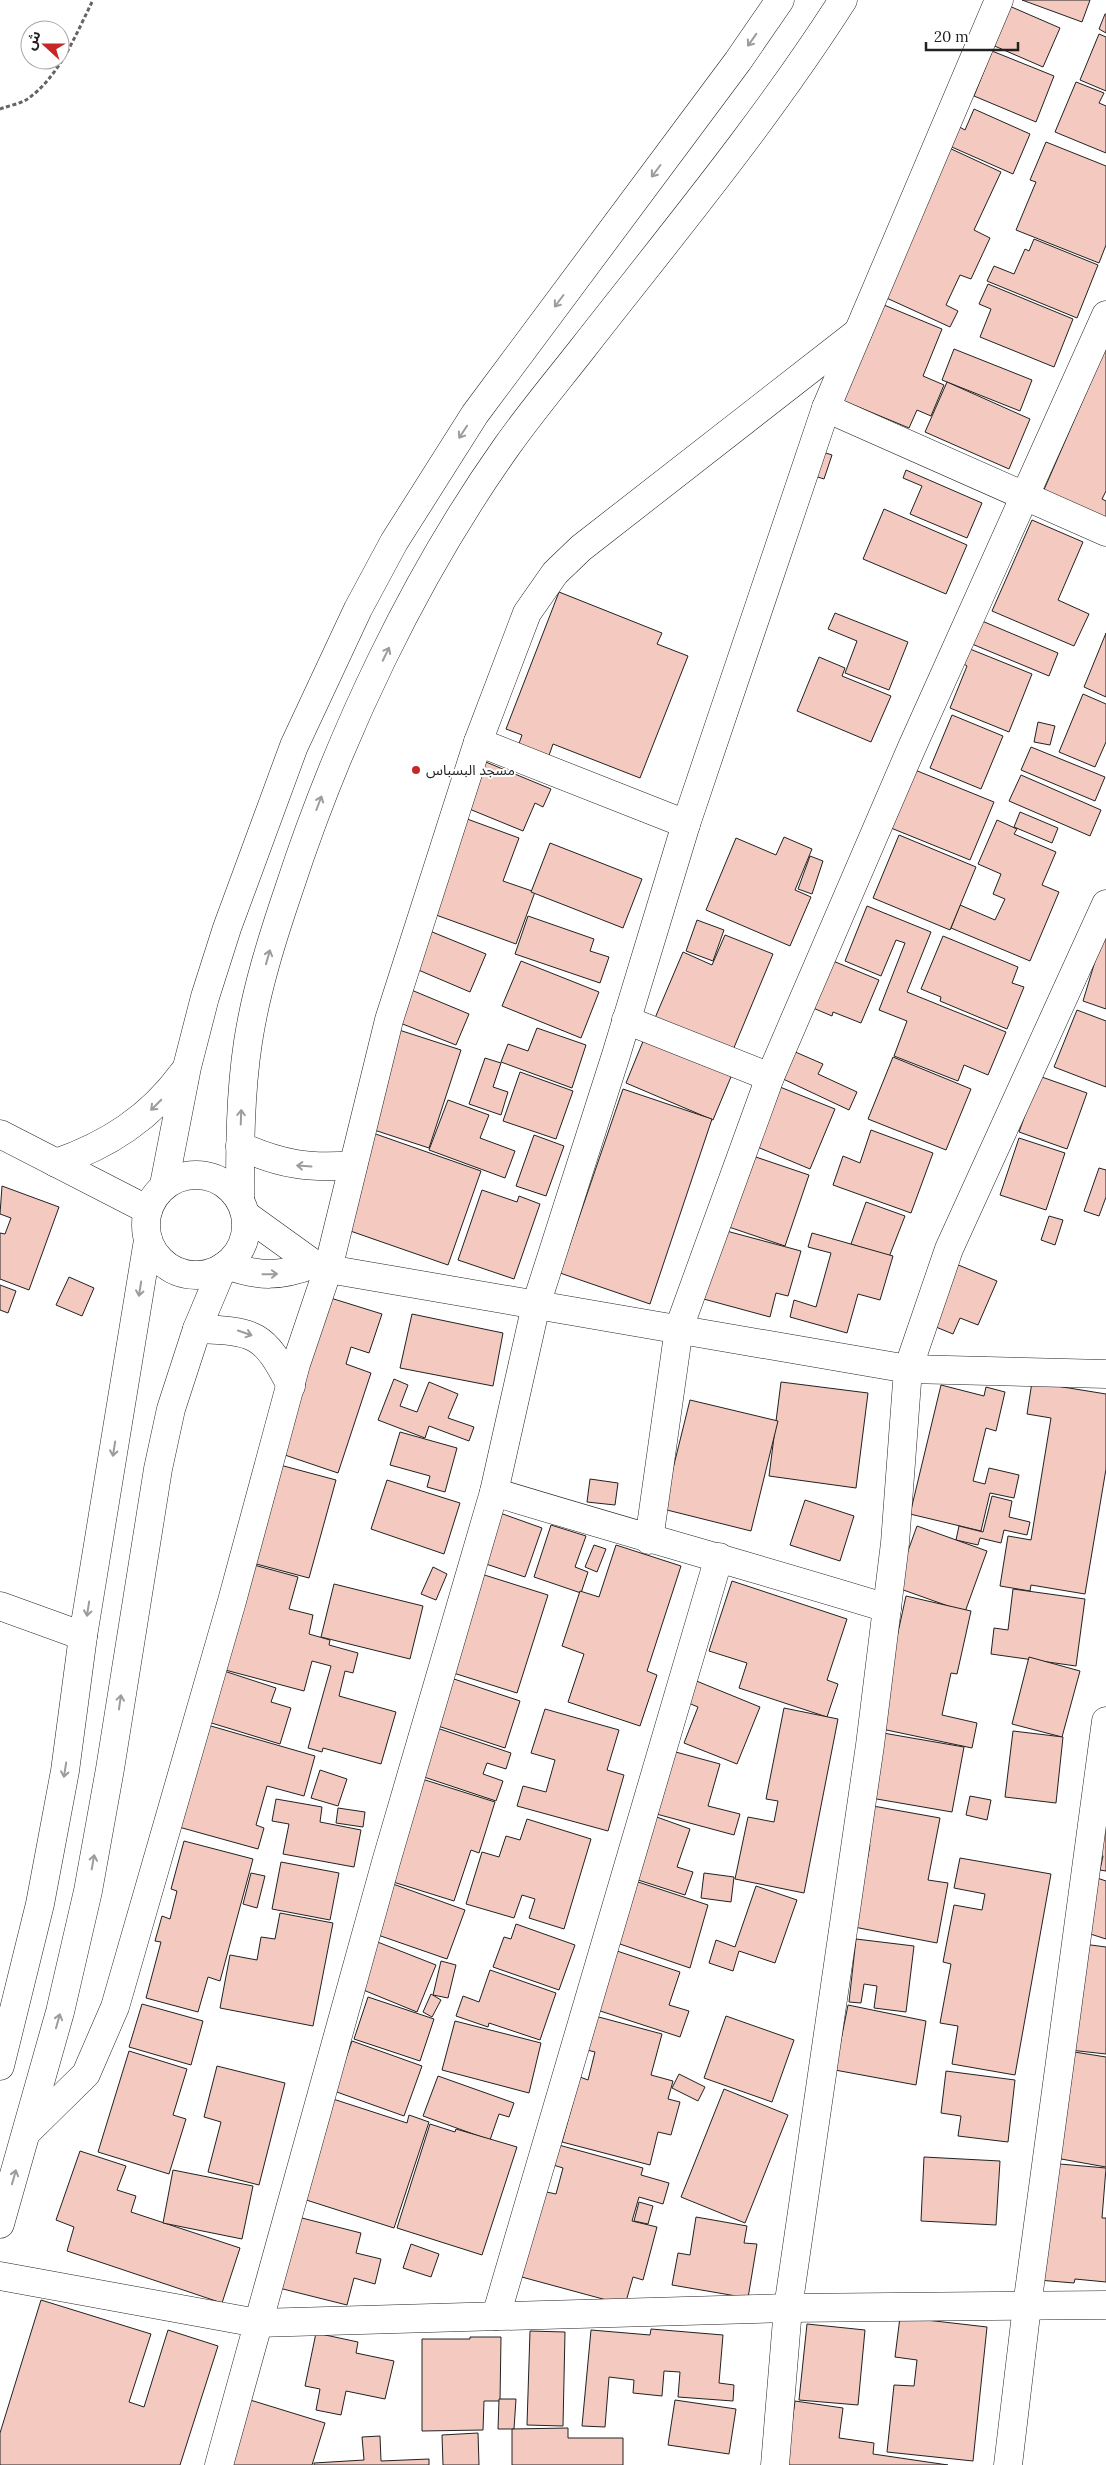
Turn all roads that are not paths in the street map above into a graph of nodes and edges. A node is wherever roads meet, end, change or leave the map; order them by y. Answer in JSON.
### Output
{"nodes":[{"id":1,"x":780,"y":0,"type":"edge"},
{"id":2,"x":843,"y":0,"type":"edge"},
{"id":3,"x":999,"y":0,"type":"edge"},
{"id":4,"x":1106,"y":315,"type":"edge"},
{"id":5,"x":859,"y":332,"type":"junction"},
{"id":6,"x":826,"y":408,"type":"junction"},
{"id":7,"x":1024,"y":497,"type":"junction"},
{"id":8,"x":1106,"y":532,"type":"edge"},
{"id":9,"x":478,"y":742,"type":"junction"},
{"id":10,"x":686,"y":824,"type":"junction"},
{"id":11,"x":1106,"y":904,"type":"edge"},
{"id":12,"x":626,"y":1020,"type":"junction"},
{"id":13,"x":187,"y":1067,"type":"junction"},
{"id":14,"x":770,"y":1077,"type":"junction"},
{"id":15,"x":0,"y":1134,"type":"edge"},
{"id":16,"x":240,"y":1146,"type":"junction"},
{"id":17,"x":56,"y":1162,"type":"junction"},
{"id":18,"x":353,"y":1165,"type":"junction"},
{"id":19,"x":164,"y":1186,"type":"junction"},
{"id":20,"x":243,"y":1208,"type":"junction"},
{"id":21,"x":148,"y":1210,"type":"junction"},
{"id":22,"x":148,"y":1240,"type":"junction"},
{"id":23,"x":224,"y":1266,"type":"junction"},
{"id":24,"x":321,"y":1266,"type":"junction"},
{"id":25,"x":536,"y":1305,"type":"junction"},
{"id":26,"x":679,"y":1328,"type":"junction"},
{"id":27,"x":197,"y":1329,"type":"junction"},
{"id":28,"x":908,"y":1369,"type":"junction"},
{"id":29,"x":1106,"y":1374,"type":"edge"},
{"id":30,"x":291,"y":1386,"type":"junction"},
{"id":31,"x":494,"y":1492,"type":"junction"},
{"id":32,"x":649,"y":1540,"type":"junction"},
{"id":33,"x":719,"y":1557,"type":"junction"},
{"id":34,"x":0,"y":1606,"type":"edge"},
{"id":35,"x":887,"y":1608,"type":"junction"},
{"id":36,"x":83,"y":1636,"type":"junction"},
{"id":37,"x":1106,"y":1721,"type":"edge"},
{"id":38,"x":0,"y":2066,"type":"edge"},
{"id":39,"x":27,"y":2132,"type":"junction"},
{"id":40,"x":0,"y":2224,"type":"edge"},
{"id":41,"x":0,"y":2276,"type":"edge"},
{"id":42,"x":1106,"y":2305,"type":"edge"},
{"id":43,"x":1027,"y":2306,"type":"junction"},
{"id":44,"x":788,"y":2308,"type":"junction"},
{"id":45,"x":496,"y":2316,"type":"junction"},
{"id":46,"x":257,"y":2324,"type":"junction"},
{"id":47,"x":219,"y":2465,"type":"edge"},
{"id":48,"x":775,"y":2465,"type":"edge"},
{"id":49,"x":1008,"y":2465,"type":"edge"}],
"edges":[{"from":1,"to":13,"type":"street","one_way":true},
{"from":16,"to":2,"type":"street","one_way":true},
{"from":3,"to":5,"type":"street"},
{"from":4,"to":7,"type":"street"},
{"from":5,"to":6,"type":"street"},
{"from":5,"to":9,"type":"street"},
{"from":6,"to":7,"type":"street"},
{"from":6,"to":10,"type":"street"},
{"from":7,"to":8,"type":"street"},
{"from":7,"to":14,"type":"street"},
{"from":9,"to":10,"type":"street"},
{"from":9,"to":18,"type":"street"},
{"from":10,"to":12,"type":"street"},
{"from":11,"to":28,"type":"street"},
{"from":12,"to":14,"type":"street"},
{"from":12,"to":25,"type":"street"},
{"from":13,"to":17,"type":"street","one_way":true},
{"from":13,"to":19,"type":"street"},
{"from":14,"to":26,"type":"street"},
{"from":15,"to":17,"type":"street"},
{"from":18,"to":16,"type":"street","one_way":true},
{"from":16,"to":20,"type":"street"},
{"from":17,"to":21,"type":"street"},
{"from":18,"to":24,"type":"street"},
{"from":19,"to":20,"type":"street"},
{"from":19,"to":21,"type":"street"},
{"from":20,"to":23,"type":"street"},
{"from":20,"to":24,"type":"street"},
{"from":21,"to":22,"type":"street"},
{"from":22,"to":23,"type":"street"},
{"from":22,"to":36,"type":"street","one_way":true},
{"from":23,"to":24,"type":"street","one_way":true},
{"from":23,"to":27,"type":"street"},
{"from":24,"to":25,"type":"street"},
{"from":24,"to":30,"type":"street"},
{"from":25,"to":26,"type":"street"},
{"from":25,"to":31,"type":"street"},
{"from":26,"to":28,"type":"street"},
{"from":26,"to":32,"type":"street"},
{"from":27,"to":30,"type":"street","one_way":true},
{"from":39,"to":27,"type":"street","one_way":true},
{"from":28,"to":29,"type":"street"},
{"from":28,"to":35,"type":"street"},
{"from":30,"to":39,"type":"street"},
{"from":31,"to":32,"type":"street"},
{"from":31,"to":46,"type":"street"},
{"from":32,"to":33,"type":"street"},
{"from":33,"to":35,"type":"street"},
{"from":33,"to":45,"type":"street"},
{"from":34,"to":36,"type":"street"},
{"from":35,"to":44,"type":"street"},
{"from":36,"to":38,"type":"street","one_way":true},
{"from":37,"to":43,"type":"street"},
{"from":40,"to":39,"type":"street","one_way":true},
{"from":41,"to":46,"type":"street"},
{"from":42,"to":43,"type":"street"},
{"from":43,"to":44,"type":"street"},
{"from":43,"to":49,"type":"street"},
{"from":44,"to":45,"type":"street"},
{"from":44,"to":48,"type":"street"},
{"from":45,"to":46,"type":"street"},
{"from":46,"to":47,"type":"street"}]}
